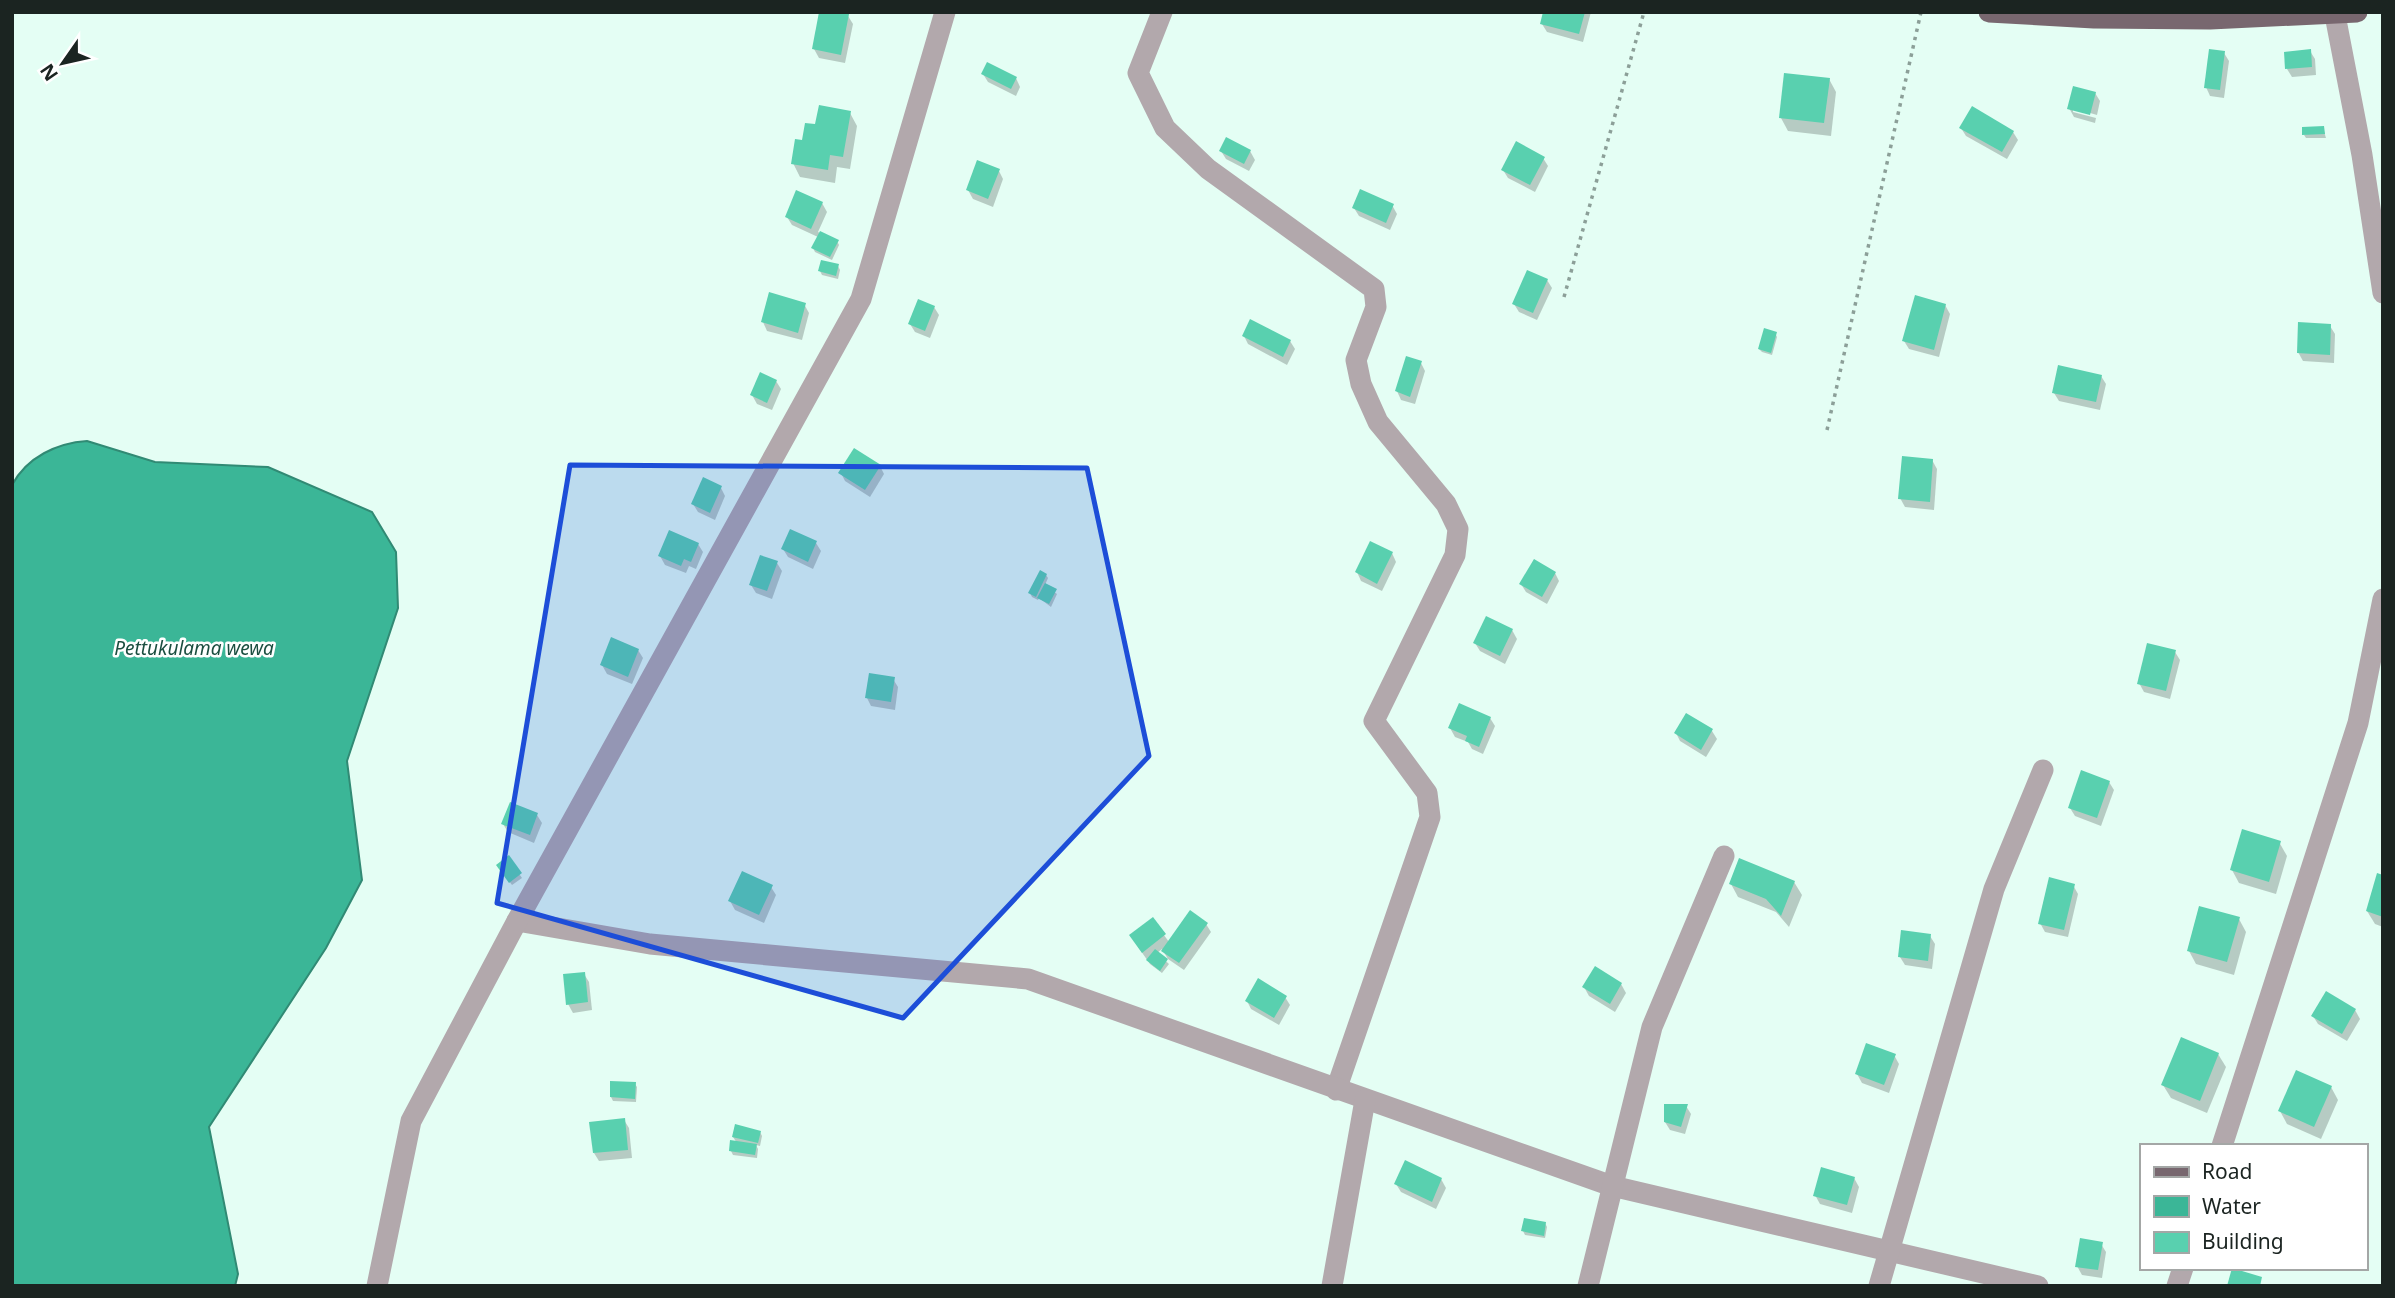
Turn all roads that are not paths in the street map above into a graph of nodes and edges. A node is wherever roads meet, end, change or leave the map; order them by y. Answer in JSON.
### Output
{"nodes":[{"id":1,"x":945,"y":12,"type":"edge"},
{"id":2,"x":1162,"y":12,"type":"edge"},
{"id":3,"x":1989,"y":12,"type":"edge"},
{"id":4,"x":2357,"y":12,"type":"edge"},
{"id":5,"x":2335,"y":15,"type":"junction"},
{"id":6,"x":2383,"y":293,"type":"edge"},
{"id":7,"x":2383,"y":599,"type":"edge"},
{"id":8,"x":2043,"y":770,"type":"dead end"},
{"id":9,"x":1724,"y":856,"type":"dead end"},
{"id":10,"x":517,"y":921,"type":"junction"},
{"id":11,"x":1336,"y":1090,"type":"junction"},
{"id":12,"x":1365,"y":1100,"type":"junction"},
{"id":13,"x":2223,"y":1144,"type":"edge"},
{"id":14,"x":1612,"y":1186,"type":"junction"},
{"id":15,"x":1888,"y":1252,"type":"junction"},
{"id":16,"x":377,"y":1286,"type":"edge"},
{"id":17,"x":1332,"y":1286,"type":"edge"},
{"id":18,"x":1588,"y":1286,"type":"edge"},
{"id":19,"x":1879,"y":1286,"type":"edge"},
{"id":20,"x":2038,"y":1286,"type":"edge"}],
"edges":[{"from":1,"to":10,"type":"street"},
{"from":2,"to":11,"type":"street"},
{"from":3,"to":5,"type":"main road"},
{"from":4,"to":5,"type":"main road"},
{"from":5,"to":6,"type":"street"},
{"from":7,"to":13,"type":"street"},
{"from":8,"to":15,"type":"street"},
{"from":9,"to":14,"type":"street"},
{"from":10,"to":11,"type":"street"},
{"from":10,"to":16,"type":"street"},
{"from":11,"to":12,"type":"street"},
{"from":12,"to":14,"type":"street"},
{"from":12,"to":17,"type":"street"},
{"from":14,"to":15,"type":"street"},
{"from":14,"to":18,"type":"street"},
{"from":15,"to":19,"type":"street"},
{"from":15,"to":20,"type":"street"}]}
